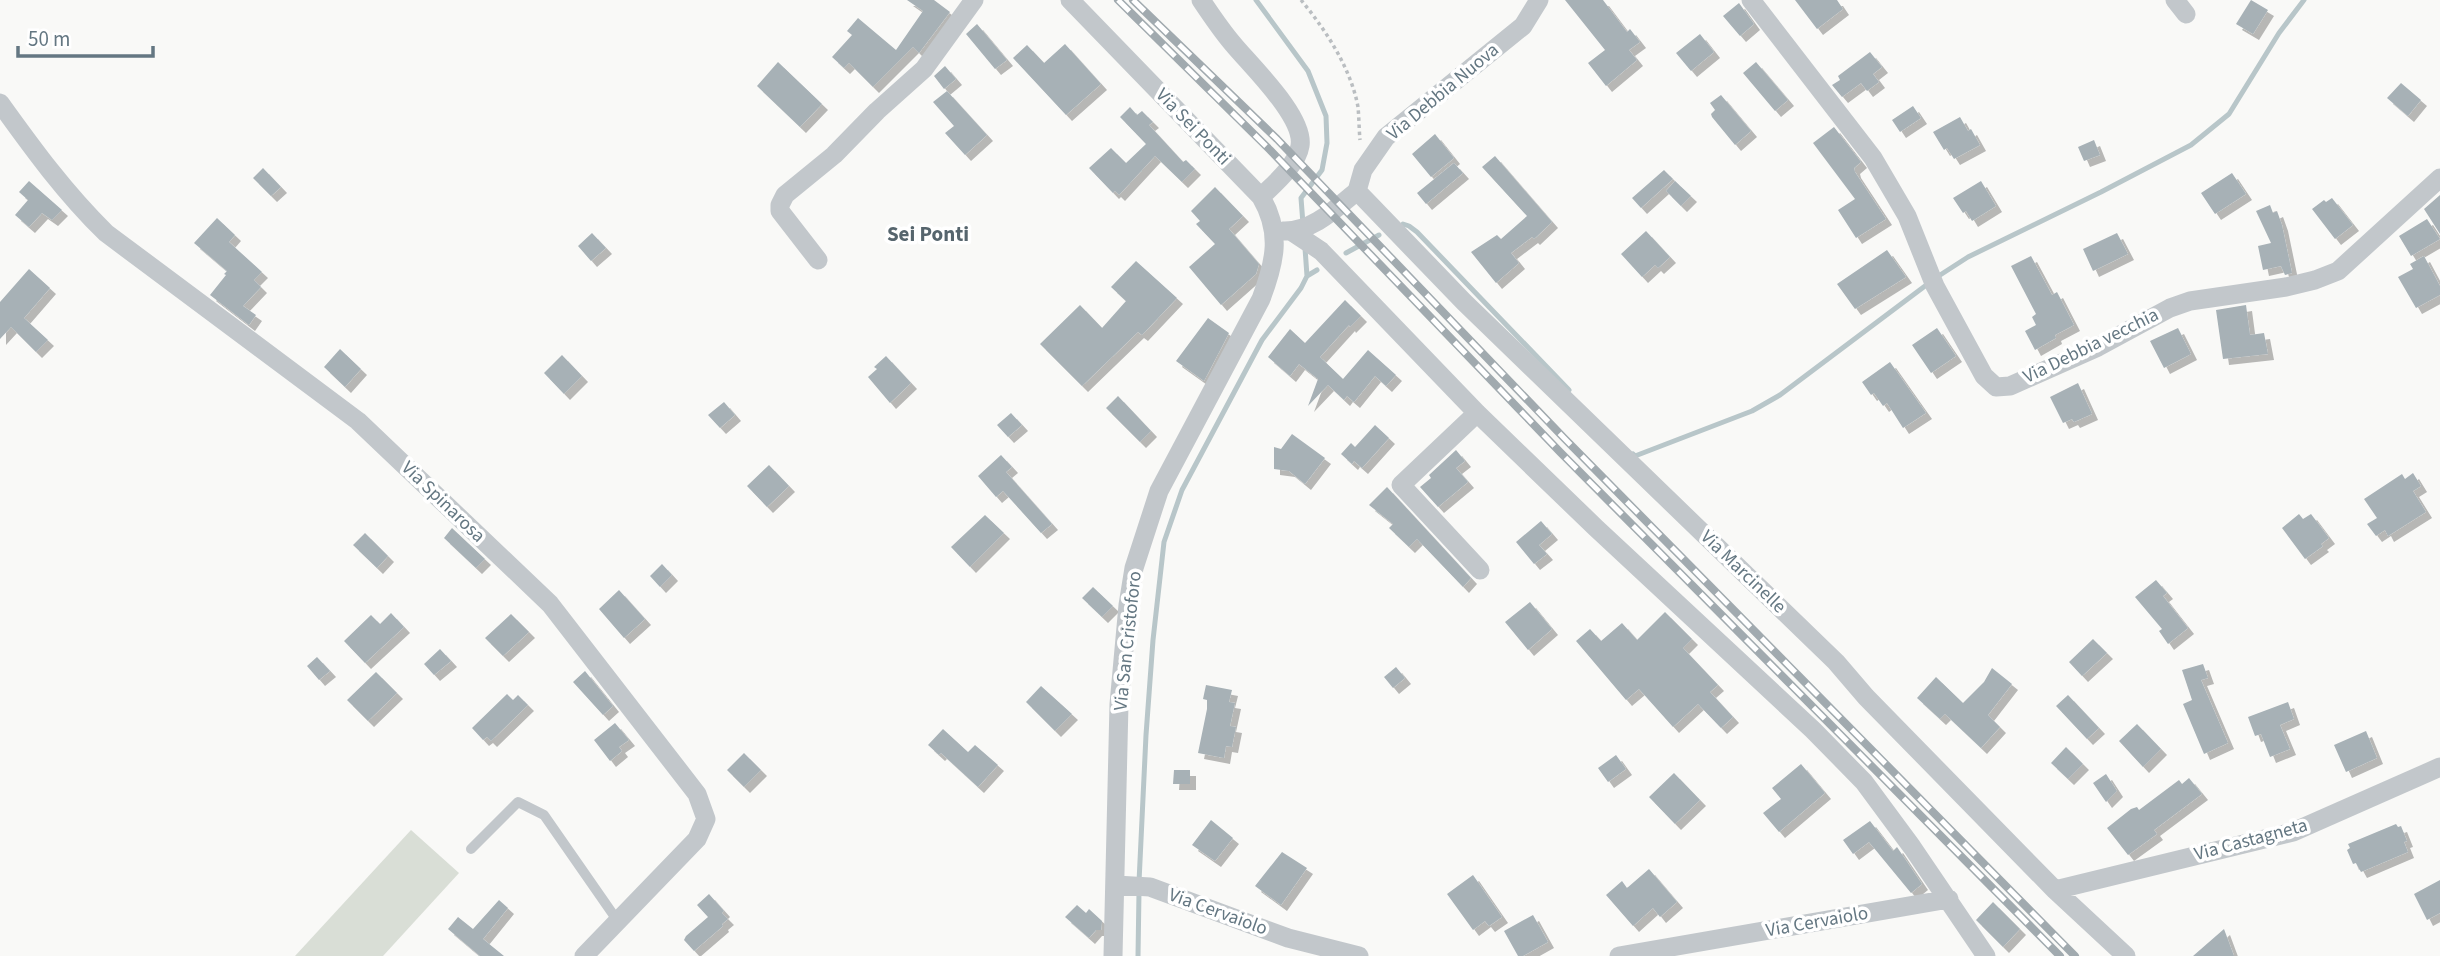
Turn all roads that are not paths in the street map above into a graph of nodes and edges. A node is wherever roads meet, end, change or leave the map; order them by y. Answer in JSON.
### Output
{"nodes":[{"id":1,"x":974,"y":0,"type":"edge"},
{"id":2,"x":1070,"y":0,"type":"edge"},
{"id":3,"x":1201,"y":0,"type":"edge"},
{"id":4,"x":1539,"y":0,"type":"edge"},
{"id":5,"x":1751,"y":0,"type":"edge"},
{"id":6,"x":0,"y":103,"type":"edge"},
{"id":7,"x":2440,"y":178,"type":"edge"},
{"id":8,"x":1357,"y":191,"type":"junction"},
{"id":9,"x":1261,"y":197,"type":"junction"},
{"id":10,"x":1283,"y":231,"type":"junction"},
{"id":11,"x":818,"y":260,"type":"dead end"},
{"id":12,"x":1271,"y":273,"type":"joint"},
{"id":13,"x":1477,"y":413,"type":"junction"},
{"id":14,"x":1480,"y":570,"type":"dead end"},
{"id":15,"x":2440,"y":767,"type":"edge"},
{"id":16,"x":471,"y":849,"type":"dead end"},
{"id":17,"x":1121,"y":886,"type":"junction"},
{"id":18,"x":2055,"y":890,"type":"junction"},
{"id":19,"x":1949,"y":900,"type":"junction"},
{"id":20,"x":617,"y":920,"type":"junction"},
{"id":21,"x":584,"y":956,"type":"edge"},
{"id":22,"x":1114,"y":956,"type":"edge"},
{"id":23,"x":1359,"y":956,"type":"edge"},
{"id":24,"x":1619,"y":956,"type":"edge"},
{"id":25,"x":1986,"y":956,"type":"edge"},
{"id":26,"x":2126,"y":956,"type":"edge"}],
"edges":[{"from":1,"to":11,"type":"street"},
{"from":2,"to":9,"type":"street","name":"Via Sei Ponti"},
{"from":3,"to":9,"type":"street"},
{"from":4,"to":8,"type":"street","name":"Via Debbia Nuova"},
{"from":5,"to":7,"type":"street","name":"Via Debbia vecchia"},
{"from":6,"to":20,"type":"street","name":"Via Spinarosa"},
{"from":8,"to":10,"type":"street"},
{"from":8,"to":18,"type":"street","name":"Via Marcinelle"},
{"from":9,"to":10,"type":"street","name":"Via Sei Ponti"},
{"from":10,"to":12,"type":"street","name":"Via Sei Ponti"},
{"from":10,"to":13,"type":"street"},
{"from":12,"to":17,"type":"street","name":"Via San Cristoforo"},
{"from":13,"to":14,"type":"street"},
{"from":13,"to":19,"type":"street"},
{"from":15,"to":18,"type":"street","name":"Via Castagneta"},
{"from":16,"to":20,"type":"lane"},
{"from":17,"to":22,"type":"street","name":"Via San Cristoforo"},
{"from":17,"to":23,"type":"street","name":"Via Cervaiolo"},
{"from":18,"to":26,"type":"street","name":"Via Marcinelle"},
{"from":19,"to":24,"type":"street","name":"Via Cervaiolo"},
{"from":19,"to":25,"type":"street"},
{"from":20,"to":21,"type":"street","name":"Via Spinarosa"}]}
